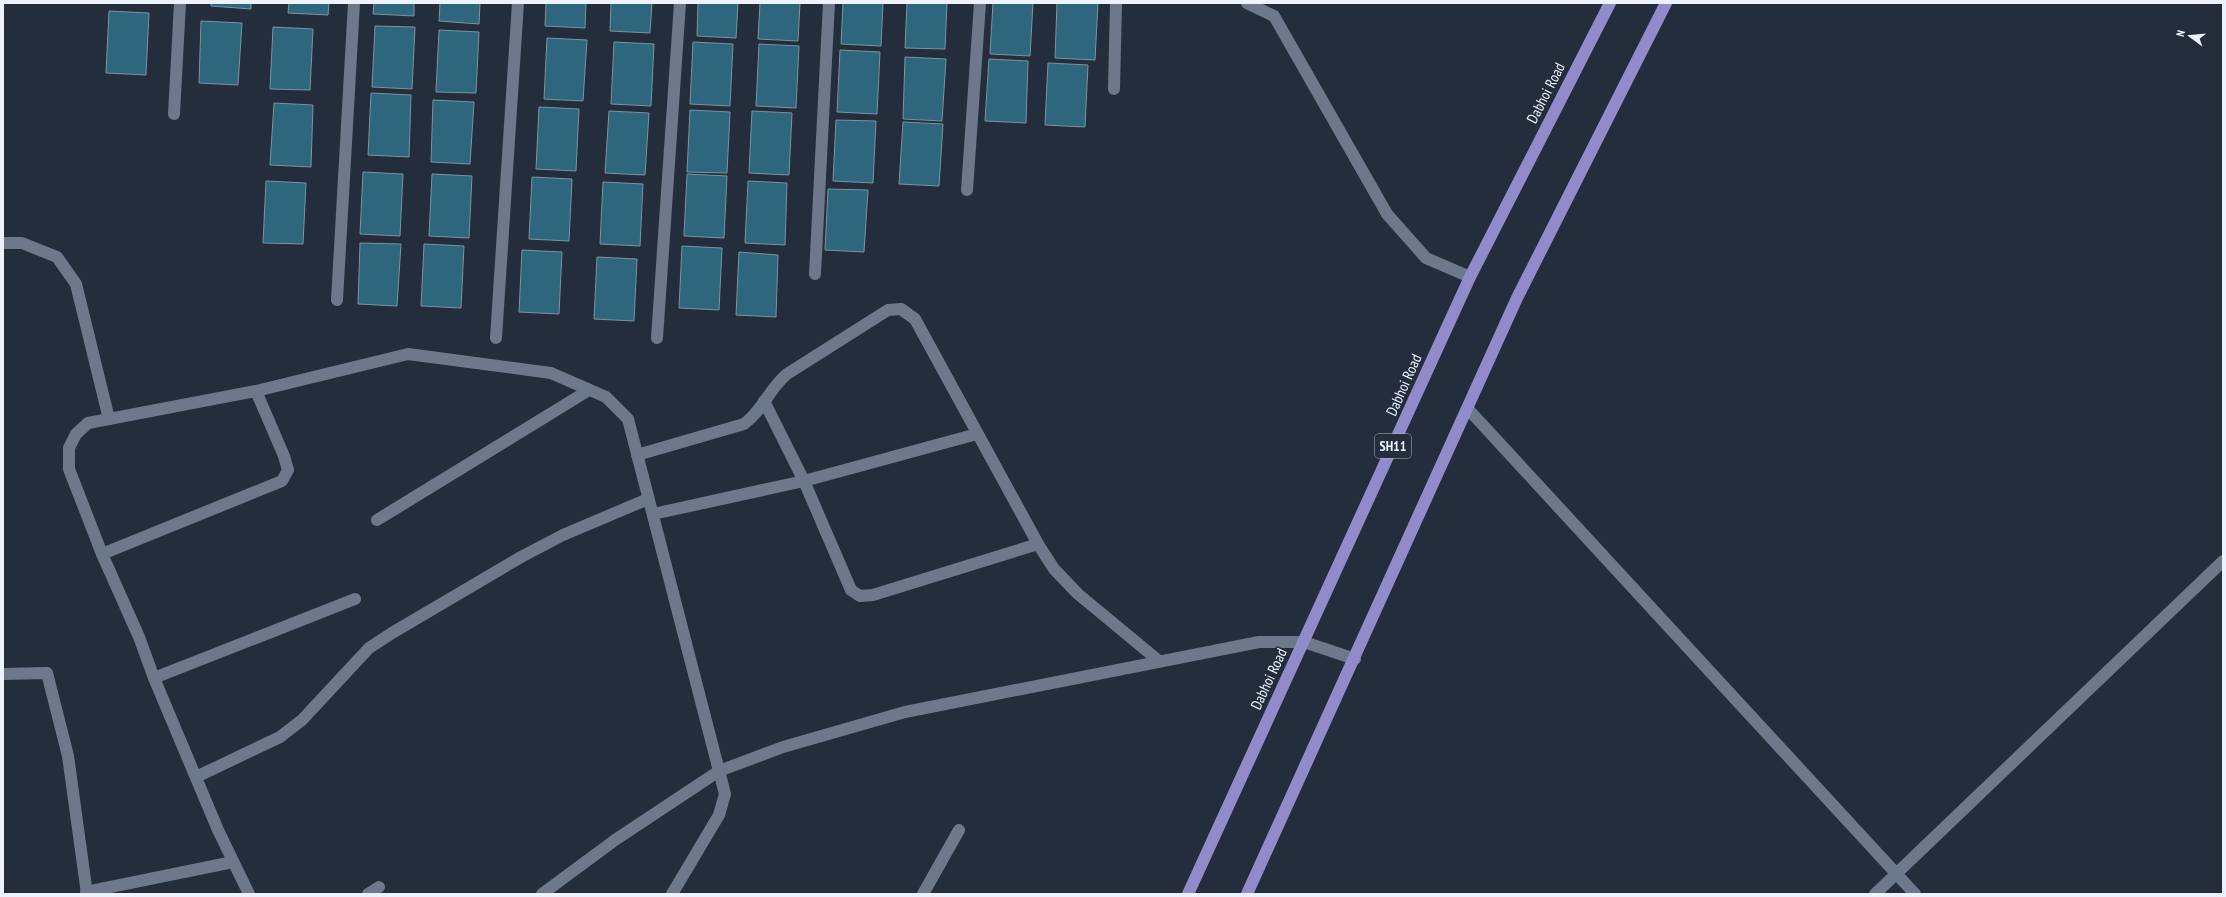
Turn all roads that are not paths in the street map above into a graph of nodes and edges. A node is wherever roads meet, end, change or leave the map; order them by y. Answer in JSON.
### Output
{"nodes":[{"id":1,"x":180,"y":3,"type":"edge"},
{"id":2,"x":354,"y":3,"type":"edge"},
{"id":3,"x":518,"y":3,"type":"edge"},
{"id":4,"x":680,"y":3,"type":"edge"},
{"id":5,"x":829,"y":3,"type":"edge"},
{"id":6,"x":980,"y":3,"type":"edge"},
{"id":7,"x":1116,"y":3,"type":"edge"},
{"id":8,"x":1247,"y":3,"type":"edge"},
{"id":9,"x":1610,"y":3,"type":"edge"},
{"id":10,"x":1666,"y":3,"type":"edge"},
{"id":11,"x":1114,"y":89,"type":"dead end"},
{"id":12,"x":174,"y":114,"type":"dead end"},
{"id":13,"x":967,"y":190,"type":"dead end"},
{"id":14,"x":3,"y":243,"type":"edge"},
{"id":15,"x":815,"y":274,"type":"dead end"},
{"id":16,"x":1470,"y":277,"type":"junction"},
{"id":17,"x":337,"y":300,"type":"dead end"},
{"id":18,"x":496,"y":338,"type":"dead end"},
{"id":19,"x":657,"y":338,"type":"dead end"},
{"id":20,"x":589,"y":390,"type":"junction"},
{"id":21,"x":256,"y":391,"type":"junction"},
{"id":22,"x":764,"y":401,"type":"junction"},
{"id":23,"x":1468,"y":409,"type":"junction"},
{"id":24,"x":109,"y":419,"type":"junction"},
{"id":25,"x":977,"y":434,"type":"junction"},
{"id":26,"x":637,"y":455,"type":"junction"},
{"id":27,"x":804,"y":481,"type":"junction"},
{"id":28,"x":648,"y":499,"type":"junction"},
{"id":29,"x":653,"y":514,"type":"junction"},
{"id":30,"x":377,"y":520,"type":"dead end"},
{"id":31,"x":1038,"y":544,"type":"junction"},
{"id":32,"x":102,"y":554,"type":"junction"},
{"id":33,"x":2223,"y":561,"type":"edge"},
{"id":34,"x":356,"y":599,"type":"dead end"},
{"id":35,"x":1304,"y":642,"type":"junction"},
{"id":36,"x":1355,"y":659,"type":"junction"},
{"id":37,"x":1159,"y":661,"type":"junction"},
{"id":38,"x":3,"y":674,"type":"edge"},
{"id":39,"x":154,"y":678,"type":"junction"},
{"id":40,"x":719,"y":771,"type":"junction"},
{"id":41,"x":196,"y":777,"type":"junction"},
{"id":42,"x":959,"y":830,"type":"dead end"},
{"id":43,"x":233,"y":862,"type":"junction"},
{"id":44,"x":1896,"y":874,"type":"junction"},
{"id":45,"x":379,"y":887,"type":"dead end"},
{"id":46,"x":86,"y":893,"type":"edge"},
{"id":47,"x":249,"y":894,"type":"edge"},
{"id":48,"x":368,"y":894,"type":"edge"},
{"id":49,"x":542,"y":894,"type":"edge"},
{"id":50,"x":672,"y":894,"type":"edge"},
{"id":51,"x":923,"y":894,"type":"edge"},
{"id":52,"x":1188,"y":894,"type":"edge"},
{"id":53,"x":1247,"y":894,"type":"edge"},
{"id":54,"x":1875,"y":894,"type":"edge"},
{"id":55,"x":1915,"y":894,"type":"edge"}],
"edges":[{"from":1,"to":12,"type":"street"},
{"from":2,"to":17,"type":"street"},
{"from":3,"to":18,"type":"street"},
{"from":4,"to":19,"type":"street"},
{"from":5,"to":15,"type":"street"},
{"from":6,"to":13,"type":"street"},
{"from":7,"to":11,"type":"street"},
{"from":8,"to":16,"type":"street"},
{"from":9,"to":16,"type":"main road","name":"Dabhoi Road","number":"SH11"},
{"from":10,"to":23,"type":"main road"},
{"from":14,"to":24,"type":"street"},
{"from":16,"to":35,"type":"main road","name":"Dabhoi Road","number":"SH11"},
{"from":20,"to":21,"type":"street"},
{"from":20,"to":26,"type":"street"},
{"from":20,"to":30,"type":"street"},
{"from":21,"to":24,"type":"street"},
{"from":21,"to":32,"type":"street"},
{"from":22,"to":25,"type":"street"},
{"from":22,"to":26,"type":"street"},
{"from":22,"to":27,"type":"street"},
{"from":23,"to":36,"type":"main road"},
{"from":23,"to":44,"type":"street"},
{"from":24,"to":32,"type":"street"},
{"from":25,"to":27,"type":"street"},
{"from":25,"to":31,"type":"street"},
{"from":26,"to":28,"type":"street"},
{"from":27,"to":29,"type":"street"},
{"from":27,"to":31,"type":"street"},
{"from":28,"to":29,"type":"street"},
{"from":28,"to":41,"type":"street"},
{"from":29,"to":40,"type":"street"},
{"from":31,"to":37,"type":"street"},
{"from":32,"to":39,"type":"street"},
{"from":33,"to":44,"type":"street"},
{"from":34,"to":39,"type":"street"},
{"from":35,"to":36,"type":"street"},
{"from":35,"to":37,"type":"street"},
{"from":35,"to":52,"type":"main road","name":"Dabhoi Road","number":"SH11"},
{"from":36,"to":53,"type":"main road"},
{"from":37,"to":40,"type":"street"},
{"from":38,"to":46,"type":"street"},
{"from":39,"to":41,"type":"street"},
{"from":40,"to":49,"type":"street"},
{"from":40,"to":50,"type":"street"},
{"from":41,"to":43,"type":"street"},
{"from":42,"to":51,"type":"street"},
{"from":43,"to":46,"type":"street"},
{"from":43,"to":47,"type":"street"},
{"from":44,"to":54,"type":"street"},
{"from":44,"to":55,"type":"street"},
{"from":45,"to":48,"type":"street"}]}
